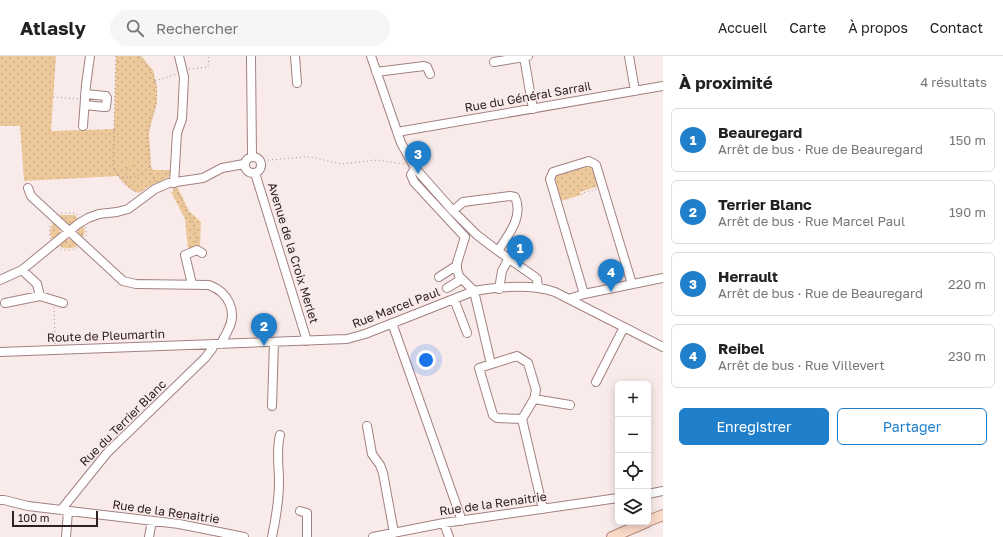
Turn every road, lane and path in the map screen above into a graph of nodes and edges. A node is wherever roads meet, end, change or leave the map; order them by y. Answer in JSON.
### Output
{"nodes":[{"id":1,"x":90,"y":56,"type":"edge"},
{"id":2,"x":116,"y":56,"type":"edge"},
{"id":3,"x":139,"y":56,"type":"edge"},
{"id":4,"x":178,"y":56,"type":"edge"},
{"id":5,"x":251,"y":56,"type":"edge"},
{"id":6,"x":295,"y":56,"type":"edge"},
{"id":7,"x":371,"y":56,"type":"edge"},
{"id":8,"x":526,"y":56,"type":"edge"},
{"id":9,"x":628,"y":56,"type":"edge"},
{"id":10,"x":494,"y":62,"type":"dead end"},
{"id":11,"x":376,"y":72,"type":"junction"},
{"id":12,"x":430,"y":74,"type":"dead end"},
{"id":13,"x":297,"y":82,"type":"dead end"},
{"id":14,"x":663,"y":86,"type":"edge"},
{"id":15,"x":635,"y":91,"type":"junction"},
{"id":16,"x":85,"y":94,"type":"junction"},
{"id":17,"x":53,"y":97,"type":"dead end"},
{"id":18,"x":78,"y":99,"type":"dead end"},
{"id":19,"x":85,"y":106,"type":"junction"},
{"id":20,"x":533,"y":108,"type":"junction"},
{"id":21,"x":83,"y":126,"type":"dead end"},
{"id":22,"x":397,"y":132,"type":"junction"},
{"id":23,"x":252,"y":156,"type":"junction"},
{"id":24,"x":260,"y":161,"type":"junction"},
{"id":25,"x":244,"y":164,"type":"junction"},
{"id":26,"x":150,"y":166,"type":"junction"},
{"id":27,"x":414,"y":167,"type":"junction"},
{"id":28,"x":255,"y":173,"type":"junction"},
{"id":29,"x":118,"y":176,"type":"junction"},
{"id":30,"x":174,"y":182,"type":"junction"},
{"id":31,"x":160,"y":187,"type":"junction"},
{"id":32,"x":603,"y":187,"type":"junction"},
{"id":33,"x":28,"y":188,"type":"dead end"},
{"id":34,"x":146,"y":195,"type":"junction"},
{"id":35,"x":582,"y":195,"type":"dead end"},
{"id":36,"x":453,"y":211,"type":"junction"},
{"id":37,"x":69,"y":232,"type":"junction"},
{"id":38,"x":199,"y":251,"type":"joint"},
{"id":39,"x":498,"y":251,"type":"junction"},
{"id":40,"x":508,"y":258,"type":"junction"},
{"id":41,"x":456,"y":266,"type":"junction"},
{"id":42,"x":22,"y":270,"type":"junction"},
{"id":43,"x":439,"y":277,"type":"dead end"},
{"id":44,"x":462,"y":278,"type":"junction"},
{"id":45,"x":663,"y":278,"type":"edge"},
{"id":46,"x":0,"y":280,"type":"edge"},
{"id":47,"x":192,"y":284,"type":"junction"},
{"id":48,"x":632,"y":284,"type":"junction"},
{"id":49,"x":447,"y":288,"type":"dead end"},
{"id":50,"x":499,"y":288,"type":"junction"},
{"id":51,"x":538,"y":288,"type":"junction"},
{"id":52,"x":474,"y":291,"type":"junction"},
{"id":53,"x":584,"y":294,"type":"junction"},
{"id":54,"x":40,"y":296,"type":"junction"},
{"id":55,"x":454,"y":299,"type":"junction"},
{"id":56,"x":570,"y":299,"type":"junction"},
{"id":57,"x":54,"y":300,"type":"junction"},
{"id":58,"x":5,"y":303,"type":"dead end"},
{"id":59,"x":63,"y":303,"type":"dead end"},
{"id":60,"x":392,"y":323,"type":"junction"},
{"id":61,"x":624,"y":327,"type":"junction"},
{"id":62,"x":228,"y":331,"type":"junction"},
{"id":63,"x":467,"y":333,"type":"dead end"},
{"id":64,"x":307,"y":341,"type":"junction"},
{"id":65,"x":274,"y":342,"type":"junction"},
{"id":66,"x":240,"y":343,"type":"junction"},
{"id":67,"x":217,"y":344,"type":"junction"},
{"id":68,"x":663,"y":347,"type":"edge"},
{"id":69,"x":56,"y":350,"type":"junction"},
{"id":70,"x":0,"y":352,"type":"edge"},
{"id":71,"x":491,"y":364,"type":"junction"},
{"id":72,"x":596,"y":382,"type":"dead end"},
{"id":73,"x":534,"y":399,"type":"junction"},
{"id":74,"x":570,"y":405,"type":"dead end"},
{"id":75,"x":272,"y":406,"type":"dead end"},
{"id":76,"x":522,"y":419,"type":"junction"},
{"id":77,"x":367,"y":426,"type":"dead end"},
{"id":78,"x":280,"y":435,"type":"dead end"},
{"id":79,"x":663,"y":491,"type":"edge"},
{"id":80,"x":651,"y":493,"type":"edge"},
{"id":81,"x":615,"y":498,"type":"edge"},
{"id":82,"x":1,"y":499,"type":"edge"},
{"id":83,"x":543,"y":509,"type":"junction"},
{"id":84,"x":64,"y":510,"type":"junction"},
{"id":85,"x":300,"y":511,"type":"dead end"},
{"id":86,"x":663,"y":515,"type":"edge"},
{"id":87,"x":651,"y":520,"type":"edge"},
{"id":88,"x":152,"y":521,"type":"junction"},
{"id":89,"x":462,"y":521,"type":"junction"},
{"id":90,"x":444,"y":523,"type":"junction"},
{"id":91,"x":640,"y":525,"type":"edge"},
{"id":92,"x":394,"y":533,"type":"junction"},
{"id":93,"x":66,"y":537,"type":"edge"},
{"id":94,"x":149,"y":537,"type":"edge"},
{"id":95,"x":244,"y":537,"type":"edge"},
{"id":96,"x":272,"y":537,"type":"edge"},
{"id":97,"x":307,"y":537,"type":"edge"},
{"id":98,"x":373,"y":537,"type":"edge"},
{"id":99,"x":449,"y":537,"type":"edge"},
{"id":100,"x":612,"y":537,"type":"edge"}],
"edges":[{"from":1,"to":16,"type":"street"},
{"from":2,"to":29,"type":"path"},
{"from":3,"to":26,"type":"path"},
{"from":4,"to":30,"type":"street"},
{"from":5,"to":23,"type":"street"},
{"from":6,"to":13,"type":"street"},
{"from":7,"to":11,"type":"street"},
{"from":8,"to":10,"type":"street"},
{"from":8,"to":20,"type":"street"},
{"from":9,"to":15,"type":"street"},
{"from":11,"to":12,"type":"street"},
{"from":11,"to":22,"type":"street"},
{"from":14,"to":15,"type":"street","name":"Rue du Général Sarrail"},
{"from":15,"to":20,"type":"street","name":"Rue du Général Sarrail"},
{"from":16,"to":19,"type":"street"},
{"from":16,"to":19,"type":"street"},
{"from":17,"to":18,"type":"path"},
{"from":19,"to":21,"type":"street"},
{"from":20,"to":22,"type":"street","name":"Rue du Général Sarrail"},
{"from":22,"to":27,"type":"street"},
{"from":23,"to":24,"type":"street"},
{"from":23,"to":25,"type":"street"},
{"from":24,"to":27,"type":"path"},
{"from":24,"to":28,"type":"street"},
{"from":25,"to":28,"type":"street"},
{"from":25,"to":30,"type":"street"},
{"from":26,"to":29,"type":"path"},
{"from":26,"to":31,"type":"path"},
{"from":27,"to":36,"type":"street"},
{"from":27,"to":41,"type":"street"},
{"from":28,"to":64,"type":"street","name":"Avenue de la Croix Merlet"},
{"from":29,"to":34,"type":"path"},
{"from":30,"to":31,"type":"street"},
{"from":30,"to":38,"type":"path"},
{"from":31,"to":34,"type":"street"},
{"from":32,"to":35,"type":"path"},
{"from":32,"to":48,"type":"street"},
{"from":32,"to":53,"type":"street"},
{"from":33,"to":37,"type":"street"},
{"from":34,"to":37,"type":"street"},
{"from":36,"to":39,"type":"street"},
{"from":36,"to":39,"type":"street"},
{"from":37,"to":42,"type":"street"},
{"from":37,"to":47,"type":"street"},
{"from":38,"to":47,"type":"street"},
{"from":39,"to":40,"type":"street"},
{"from":40,"to":50,"type":"street"},
{"from":40,"to":51,"type":"street"},
{"from":41,"to":43,"type":"street"},
{"from":41,"to":44,"type":"street"},
{"from":42,"to":46,"type":"street"},
{"from":42,"to":54,"type":"street"},
{"from":44,"to":49,"type":"street"},
{"from":44,"to":52,"type":"street"},
{"from":45,"to":48,"type":"street"},
{"from":47,"to":62,"type":"street"},
{"from":48,"to":53,"type":"street"},
{"from":50,"to":51,"type":"street","name":"Rue Marcel Paul"},
{"from":50,"to":52,"type":"street","name":"Rue Marcel Paul"},
{"from":51,"to":56,"type":"street","name":"Rue Marcel Paul"},
{"from":52,"to":55,"type":"street","name":"Rue Marcel Paul"},
{"from":52,"to":71,"type":"street"},
{"from":53,"to":56,"type":"street"},
{"from":54,"to":57,"type":"street"},
{"from":54,"to":58,"type":"street"},
{"from":55,"to":60,"type":"street","name":"Rue Marcel Paul"},
{"from":55,"to":63,"type":"street"},
{"from":56,"to":61,"type":"street","name":"Rue Marcel Paul"},
{"from":57,"to":59,"type":"street"},
{"from":57,"to":69,"type":"path"},
{"from":60,"to":64,"type":"street","name":"Rue Marcel Paul"},
{"from":60,"to":89,"type":"street"},
{"from":61,"to":68,"type":"street","name":"Rue Marcel Paul"},
{"from":61,"to":72,"type":"street"},
{"from":62,"to":66,"type":"street"},
{"from":62,"to":67,"type":"street","name":"Rue du Terrier Blanc"},
{"from":64,"to":65,"type":"street","name":"Rue Marcel Paul"},
{"from":65,"to":66,"type":"street","name":"Rue Marcel Paul"},
{"from":65,"to":75,"type":"street"},
{"from":66,"to":67,"type":"street","name":"Rue Marcel Paul"},
{"from":67,"to":69,"type":"street","name":"Route de Pleumartin"},
{"from":67,"to":84,"type":"street","name":"Rue du Terrier Blanc"},
{"from":69,"to":70,"type":"street","name":"Route de Pleumartin"},
{"from":71,"to":73,"type":"street"},
{"from":71,"to":76,"type":"street"},
{"from":73,"to":74,"type":"street"},
{"from":73,"to":76,"type":"street"},
{"from":76,"to":83,"type":"street"},
{"from":77,"to":92,"type":"street"},
{"from":78,"to":96,"type":"street"},
{"from":79,"to":80,"type":"street"},
{"from":81,"to":83,"type":"street","name":"Rue de la Renaitrie"},
{"from":82,"to":84,"type":"street"},
{"from":83,"to":89,"type":"street","name":"Rue de la Renaitrie"},
{"from":84,"to":88,"type":"street","name":"Rue de la Renaitrie"},
{"from":84,"to":93,"type":"street"},
{"from":85,"to":97,"type":"street"},
{"from":86,"to":87,"type":"main road"},
{"from":88,"to":94,"type":"street"},
{"from":88,"to":95,"type":"street","name":"Rue de la Renaitrie"},
{"from":89,"to":90,"type":"street","name":"Rue de la Renaitrie"},
{"from":90,"to":92,"type":"street","name":"Rue de la Renaitrie"},
{"from":90,"to":99,"type":"street"},
{"from":91,"to":100,"type":"main road"},
{"from":92,"to":98,"type":"street","name":"Rue de la Renaitrie"}]}
